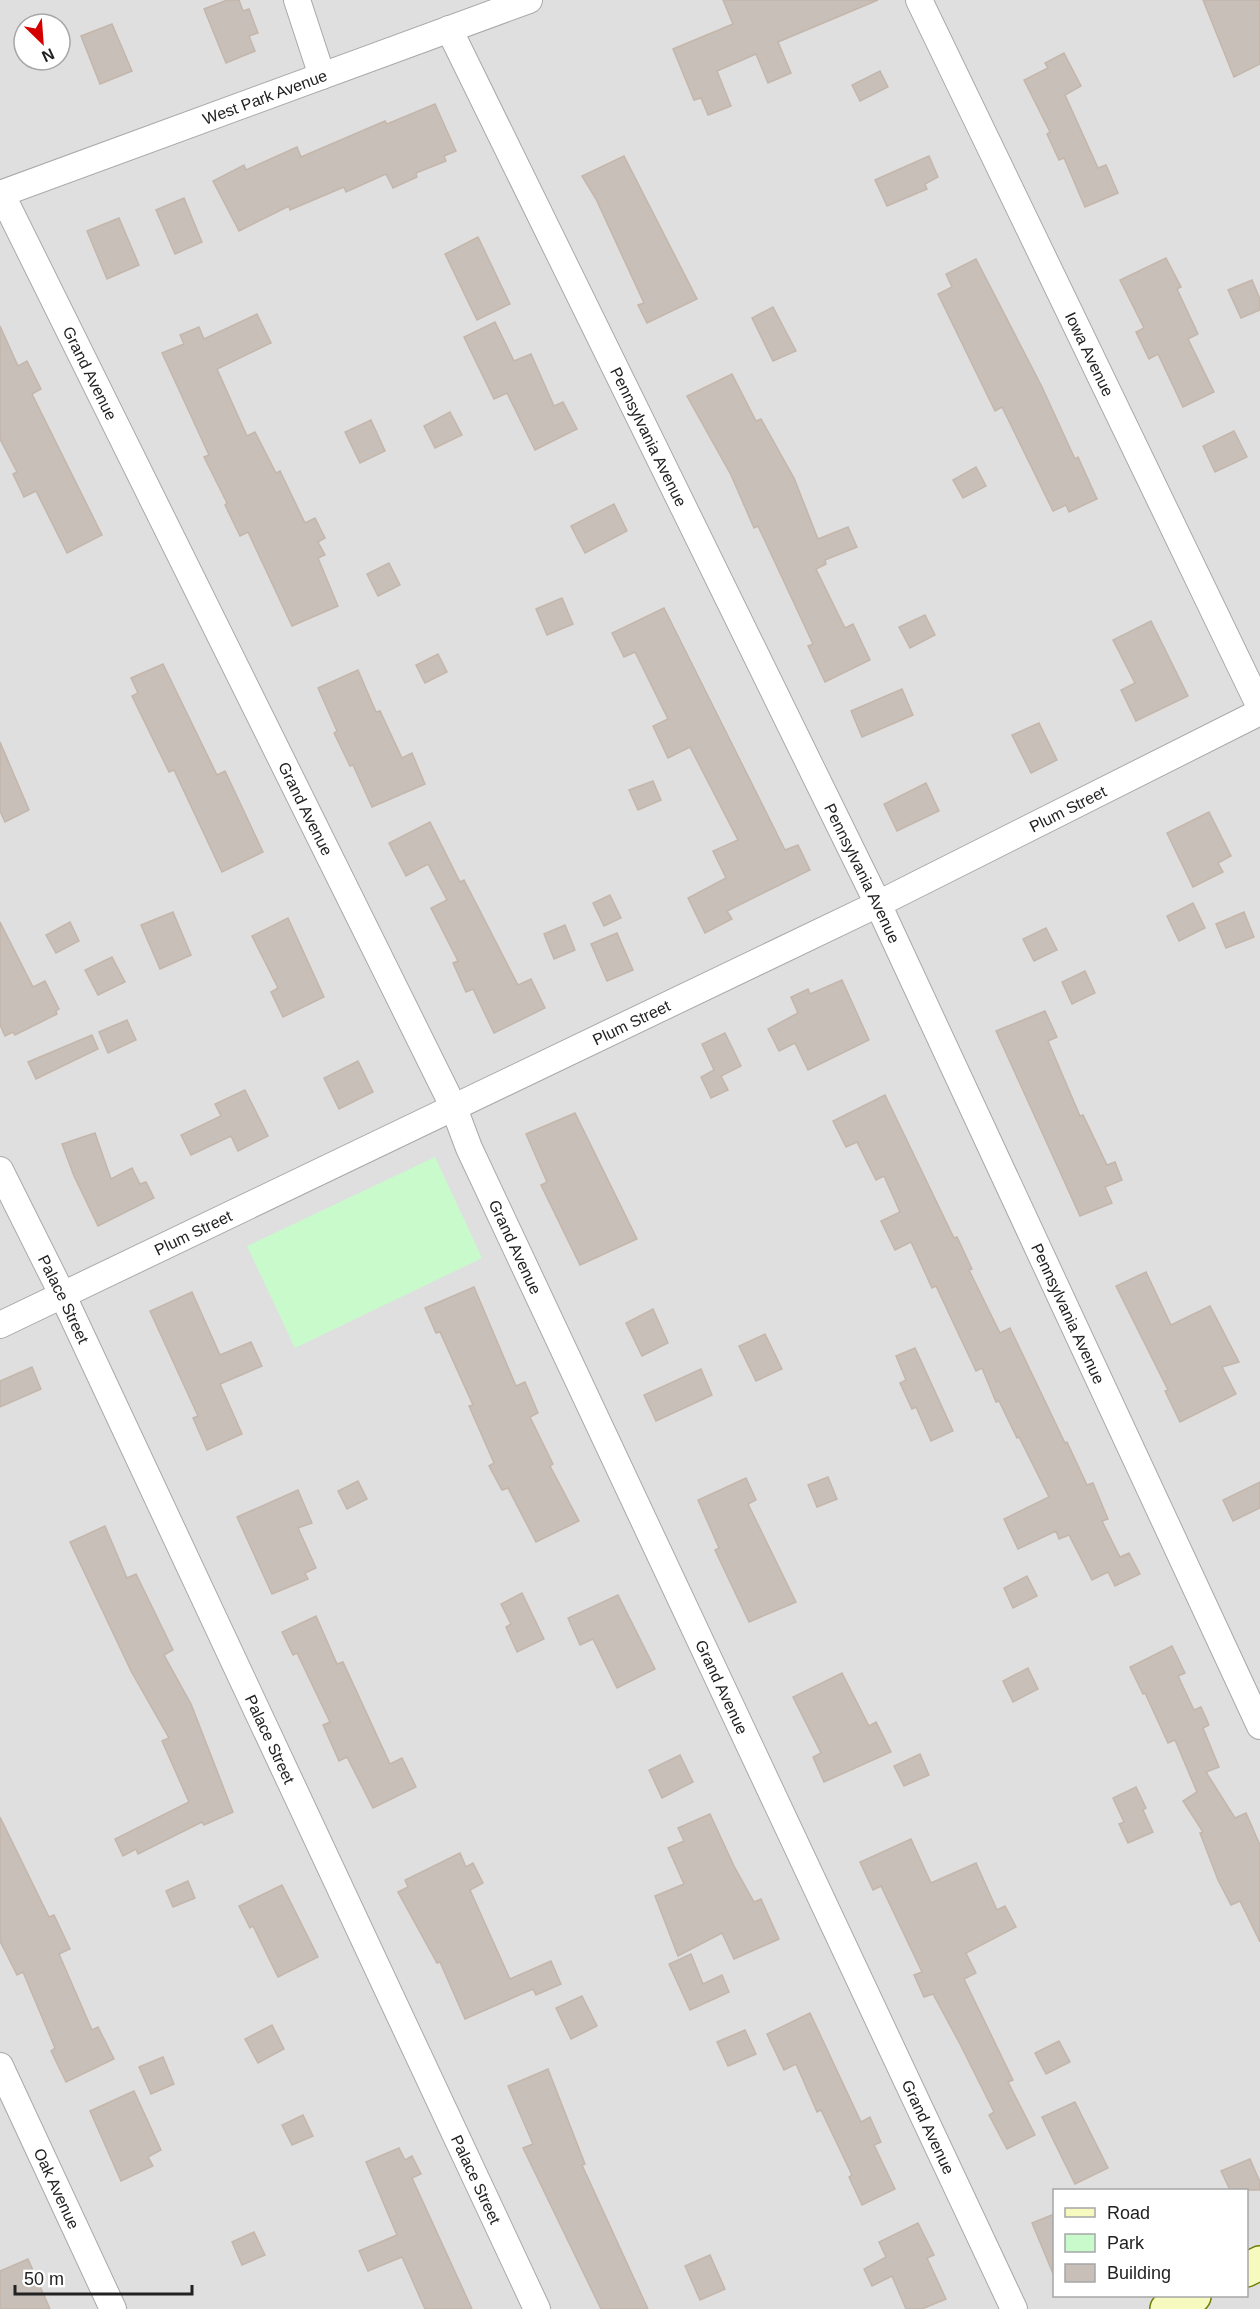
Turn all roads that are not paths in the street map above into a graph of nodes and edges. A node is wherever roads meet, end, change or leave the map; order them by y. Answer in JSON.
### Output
{"nodes":[{"id":1,"x":297,"y":0,"type":"edge"},
{"id":2,"x":529,"y":0,"type":"edge"},
{"id":3,"x":919,"y":0,"type":"edge"},
{"id":4,"x":449,"y":29,"type":"junction"},
{"id":5,"x":322,"y":76,"type":"junction"},
{"id":6,"x":1,"y":194,"type":"edge"},
{"id":7,"x":1260,"y":707,"type":"edge"},
{"id":8,"x":1260,"y":712,"type":"edge"},
{"id":9,"x":878,"y":904,"type":"junction"},
{"id":10,"x":454,"y":1108,"type":"junction"},
{"id":11,"x":0,"y":1170,"type":"edge"},
{"id":12,"x":63,"y":1296,"type":"junction"},
{"id":13,"x":0,"y":1324,"type":"edge"},
{"id":14,"x":1260,"y":1726,"type":"edge"},
{"id":15,"x":0,"y":2066,"type":"edge"},
{"id":16,"x":1190,"y":2297,"type":"edge"},
{"id":17,"x":113,"y":2309,"type":"edge"},
{"id":18,"x":537,"y":2309,"type":"edge"},
{"id":19,"x":1014,"y":2309,"type":"edge"},
{"id":20,"x":1167,"y":2309,"type":"edge"}],
"edges":[{"from":1,"to":5,"type":"street"},
{"from":2,"to":4,"type":"street","name":"West Park Avenue"},
{"from":3,"to":7,"type":"street","name":"Iowa Avenue"},
{"from":4,"to":5,"type":"street","name":"West Park Avenue"},
{"from":4,"to":9,"type":"street","name":"Pennsylvania Avenue"},
{"from":5,"to":6,"type":"street","name":"West Park Avenue"},
{"from":6,"to":10,"type":"street","name":"Grand Avenue"},
{"from":8,"to":9,"type":"street","name":"Plum Street"},
{"from":9,"to":10,"type":"street","name":"Plum Street"},
{"from":9,"to":14,"type":"street","name":"Pennsylvania Avenue"},
{"from":10,"to":12,"type":"street","name":"Plum Street"},
{"from":10,"to":19,"type":"street","name":"Grand Avenue"},
{"from":11,"to":12,"type":"street","name":"Palace Street"},
{"from":12,"to":13,"type":"street","name":"Plum Street"},
{"from":12,"to":18,"type":"street","name":"Palace Street"},
{"from":15,"to":17,"type":"street","name":"Oak Avenue"},
{"from":16,"to":20,"type":"main road"}]}
